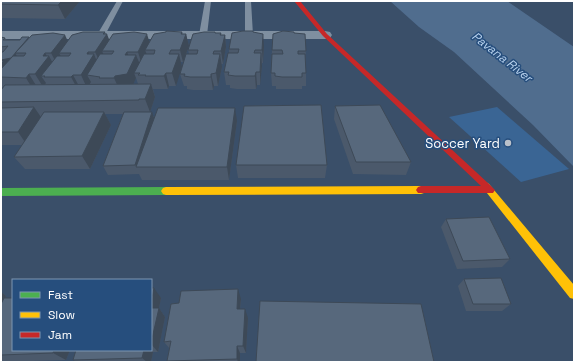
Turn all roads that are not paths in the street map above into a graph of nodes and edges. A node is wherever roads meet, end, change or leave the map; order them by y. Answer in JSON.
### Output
{"nodes":[{"id":1,"x":120,"y":1,"type":"edge"},
{"id":2,"x":208,"y":1,"type":"edge"},
{"id":3,"x":248,"y":1,"type":"edge"},
{"id":4,"x":297,"y":1,"type":"edge"},
{"id":5,"x":1,"y":35,"type":"edge"},
{"id":6,"x":101,"y":35,"type":"junction"},
{"id":7,"x":203,"y":35,"type":"junction"},
{"id":8,"x":249,"y":35,"type":"junction"},
{"id":9,"x":326,"y":35,"type":"junction"},
{"id":10,"x":490,"y":190,"type":"junction"},
{"id":11,"x":1,"y":192,"type":"edge"},
{"id":12,"x":574,"y":294,"type":"edge"}],
"edges":[{"from":1,"to":6,"type":"lane"},
{"from":2,"to":7,"type":"lane"},
{"from":3,"to":8,"type":"lane"},
{"from":4,"to":9,"type":"street"},
{"from":5,"to":6,"type":"street"},
{"from":6,"to":7,"type":"street"},
{"from":7,"to":8,"type":"street"},
{"from":8,"to":9,"type":"street"},
{"from":9,"to":10,"type":"street"},
{"from":10,"to":11,"type":"street"},
{"from":10,"to":12,"type":"street"}]}
